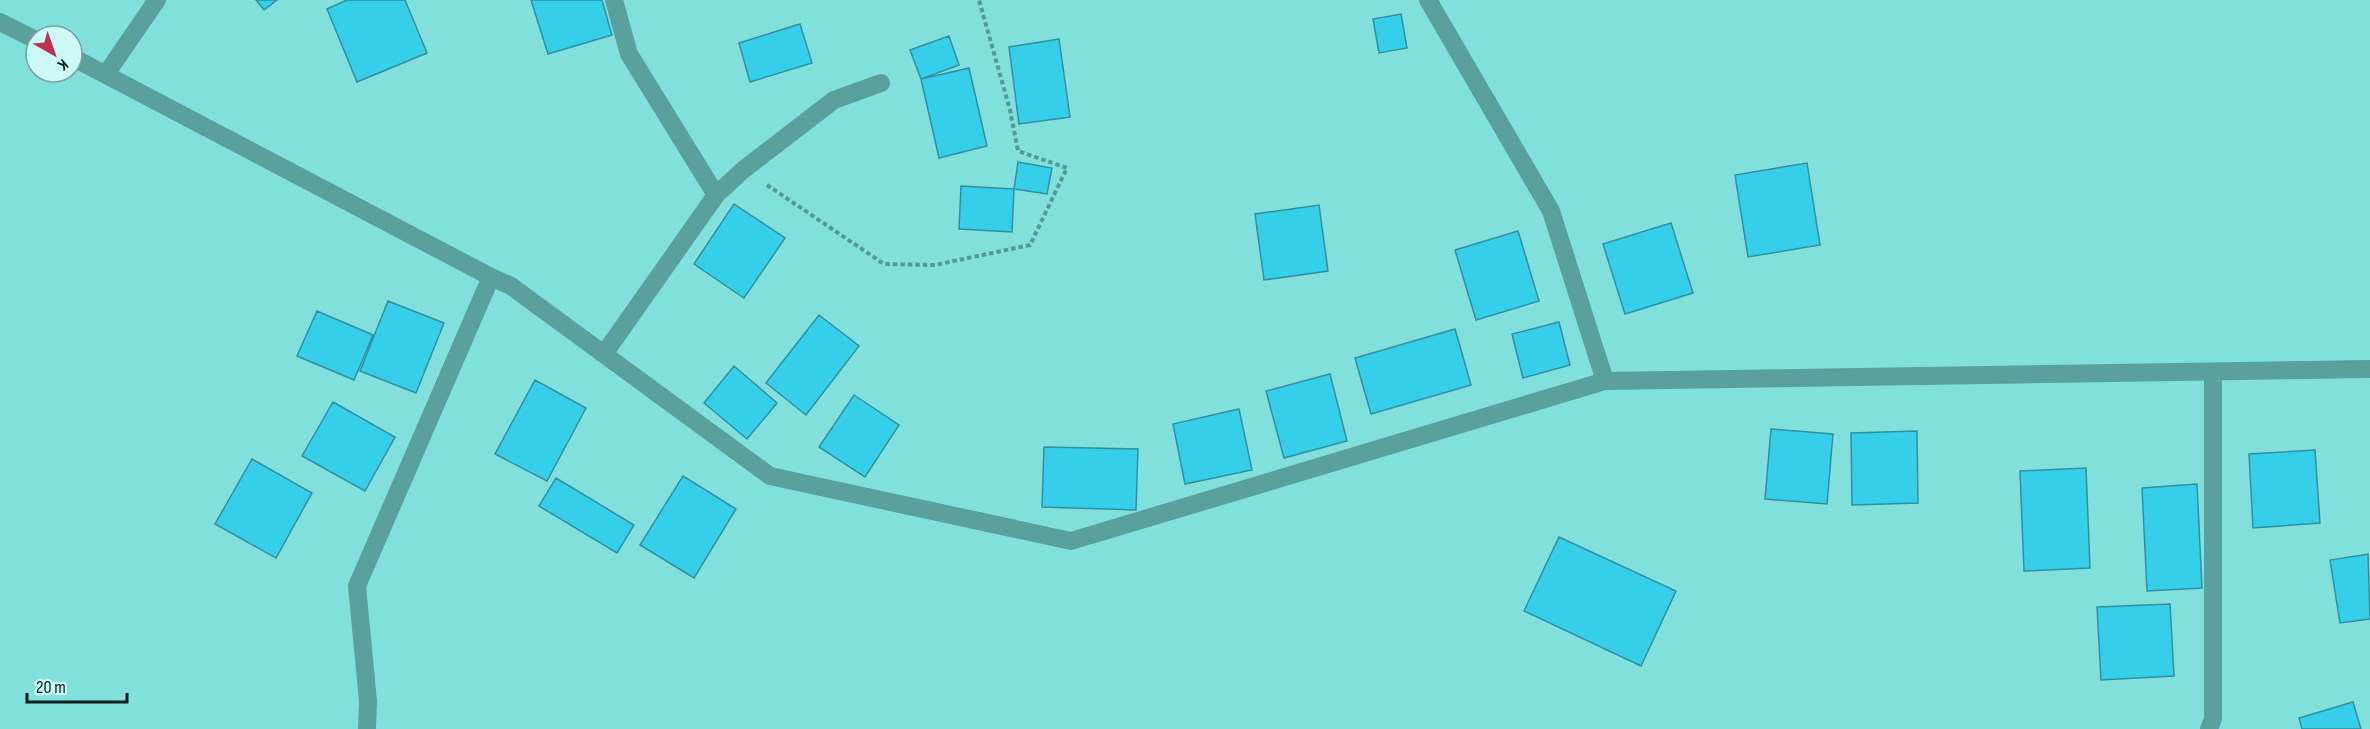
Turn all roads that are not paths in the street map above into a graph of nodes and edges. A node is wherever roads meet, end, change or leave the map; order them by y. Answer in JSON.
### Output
{"nodes":[{"id":1,"x":157,"y":0,"type":"edge"},
{"id":2,"x":614,"y":0,"type":"edge"},
{"id":3,"x":1428,"y":0,"type":"edge"},
{"id":4,"x":0,"y":22,"type":"edge"},
{"id":5,"x":24,"y":34,"type":"edge"},
{"id":6,"x":84,"y":63,"type":"edge"},
{"id":7,"x":106,"y":74,"type":"junction"},
{"id":8,"x":880,"y":83,"type":"dead end"},
{"id":9,"x":716,"y":195,"type":"junction"},
{"id":10,"x":491,"y":277,"type":"junction"},
{"id":11,"x":604,"y":354,"type":"junction"},
{"id":12,"x":2370,"y":369,"type":"edge"},
{"id":13,"x":2213,"y":372,"type":"junction"},
{"id":14,"x":1605,"y":381,"type":"junction"},
{"id":15,"x":367,"y":729,"type":"edge"},
{"id":16,"x":2209,"y":729,"type":"edge"}],
"edges":[{"from":1,"to":7,"type":"street"},
{"from":2,"to":9,"type":"street"},
{"from":3,"to":14,"type":"street"},
{"from":4,"to":5,"type":"street"},
{"from":6,"to":7,"type":"street"},
{"from":7,"to":10,"type":"street"},
{"from":8,"to":9,"type":"street"},
{"from":9,"to":11,"type":"street"},
{"from":10,"to":11,"type":"street"},
{"from":10,"to":15,"type":"street"},
{"from":11,"to":14,"type":"street"},
{"from":12,"to":13,"type":"street"},
{"from":13,"to":14,"type":"street"},
{"from":13,"to":16,"type":"street"}]}
